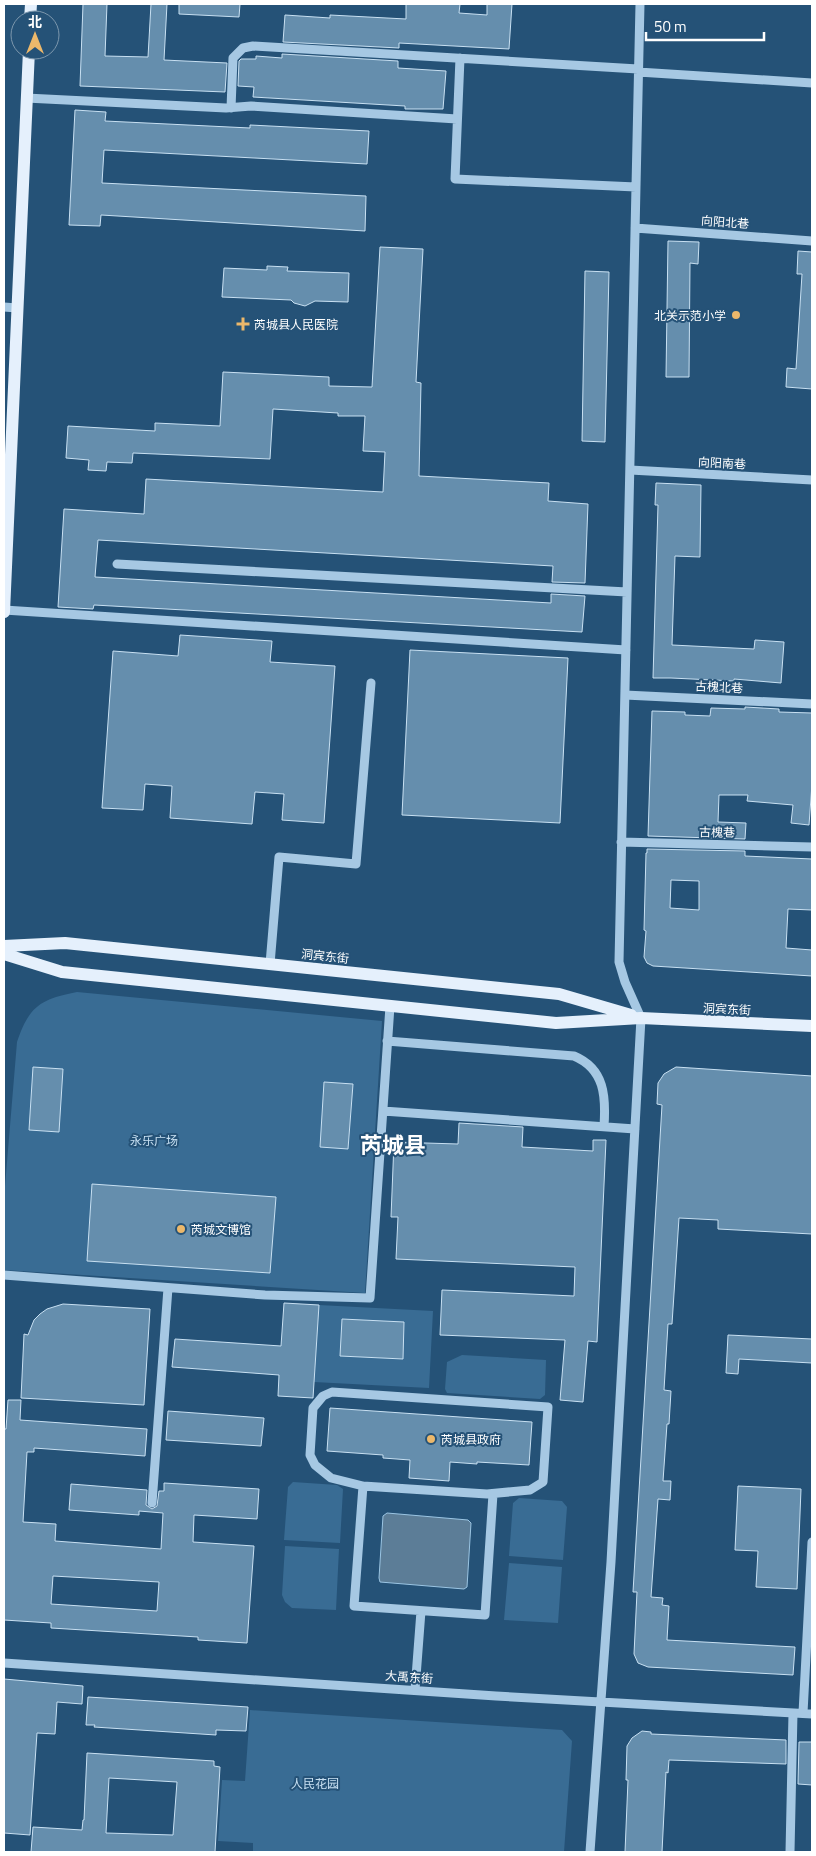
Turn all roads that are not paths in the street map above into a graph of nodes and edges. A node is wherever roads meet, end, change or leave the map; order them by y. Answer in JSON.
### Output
{"nodes":[{"id":1,"x":640,"y":4,"type":"edge"},
{"id":2,"x":460,"y":58,"type":"junction"},
{"id":3,"x":28,"y":60,"type":"edge"},
{"id":4,"x":638,"y":71,"type":"junction"},
{"id":5,"x":812,"y":83,"type":"edge"},
{"id":6,"x":26,"y":98,"type":"junction"},
{"id":7,"x":231,"y":108,"type":"junction"},
{"id":8,"x":457,"y":119,"type":"junction"},
{"id":9,"x":636,"y":187,"type":"junction"},
{"id":10,"x":635,"y":228,"type":"junction"},
{"id":11,"x":812,"y":241,"type":"edge"},
{"id":12,"x":10,"y":308,"type":"edge"},
{"id":13,"x":630,"y":470,"type":"junction"},
{"id":14,"x":812,"y":480,"type":"edge"},
{"id":15,"x":5,"y":546,"type":"edge"},
{"id":16,"x":117,"y":564,"type":"dead end"},
{"id":17,"x":627,"y":592,"type":"junction"},
{"id":18,"x":4,"y":611,"type":"edge"},
{"id":19,"x":626,"y":650,"type":"junction"},
{"id":20,"x":371,"y":683,"type":"dead end"},
{"id":21,"x":625,"y":695,"type":"junction"},
{"id":22,"x":812,"y":704,"type":"edge"},
{"id":23,"x":622,"y":842,"type":"junction"},
{"id":24,"x":812,"y":847,"type":"edge"},
{"id":25,"x":4,"y":946,"type":"edge"},
{"id":26,"x":4,"y":954,"type":"edge"},
{"id":27,"x":270,"y":964,"type":"junction"},
{"id":28,"x":390,"y":1006,"type":"junction"},
{"id":29,"x":641,"y":1018,"type":"junction"},
{"id":30,"x":812,"y":1026,"type":"edge"},
{"id":31,"x":387,"y":1042,"type":"junction"},
{"id":32,"x":383,"y":1111,"type":"junction"},
{"id":33,"x":604,"y":1126,"type":"junction"},
{"id":34,"x":635,"y":1129,"type":"junction"},
{"id":35,"x":4,"y":1276,"type":"edge"},
{"id":36,"x":168,"y":1288,"type":"junction"},
{"id":37,"x":363,"y":1486,"type":"junction"},
{"id":38,"x":493,"y":1494,"type":"junction"},
{"id":39,"x":152,"y":1503,"type":"dead end"},
{"id":40,"x":812,"y":1542,"type":"edge"},
{"id":41,"x":420,"y":1611,"type":"junction"},
{"id":42,"x":4,"y":1663,"type":"edge"},
{"id":43,"x":415,"y":1690,"type":"junction"},
{"id":44,"x":601,"y":1702,"type":"junction"},
{"id":45,"x":803,"y":1713,"type":"edge"},
{"id":46,"x":590,"y":1852,"type":"edge"},
{"id":47,"x":790,"y":1852,"type":"edge"}],
"edges":[{"from":1,"to":4,"type":"street"},
{"from":2,"to":4,"type":"street"},
{"from":2,"to":7,"type":"street"},
{"from":2,"to":8,"type":"street"},
{"from":3,"to":6,"type":"main road"},
{"from":4,"to":5,"type":"street"},
{"from":4,"to":9,"type":"street"},
{"from":6,"to":7,"type":"street"},
{"from":6,"to":12,"type":"main road"},
{"from":7,"to":8,"type":"street"},
{"from":8,"to":9,"type":"street"},
{"from":9,"to":10,"type":"street"},
{"from":10,"to":11,"type":"street","name":"向阳北巷"},
{"from":10,"to":13,"type":"street"},
{"from":12,"to":15,"type":"main road"},
{"from":13,"to":14,"type":"street","name":"向阳南巷"},
{"from":13,"to":17,"type":"street"},
{"from":15,"to":18,"type":"main road"},
{"from":16,"to":17,"type":"street"},
{"from":17,"to":19,"type":"street"},
{"from":18,"to":19,"type":"street"},
{"from":19,"to":21,"type":"street"},
{"from":20,"to":27,"type":"street"},
{"from":21,"to":22,"type":"street","name":"古槐北巷"},
{"from":21,"to":23,"type":"street"},
{"from":23,"to":24,"type":"street","name":"古槐巷"},
{"from":23,"to":29,"type":"street"},
{"from":25,"to":27,"type":"main road","name":"洞宾东街"},
{"from":26,"to":28,"type":"main road","name":"洞宾东街"},
{"from":27,"to":29,"type":"main road","name":"洞宾东街"},
{"from":28,"to":29,"type":"main road","name":"洞宾东街"},
{"from":28,"to":31,"type":"street"},
{"from":29,"to":30,"type":"main road","name":"洞宾东街"},
{"from":29,"to":34,"type":"street"},
{"from":31,"to":32,"type":"street"},
{"from":31,"to":33,"type":"street"},
{"from":32,"to":33,"type":"street"},
{"from":32,"to":36,"type":"street"},
{"from":33,"to":34,"type":"street"},
{"from":34,"to":44,"type":"street"},
{"from":35,"to":36,"type":"street"},
{"from":36,"to":39,"type":"street"},
{"from":37,"to":38,"type":"street"},
{"from":37,"to":38,"type":"street"},
{"from":37,"to":41,"type":"street"},
{"from":38,"to":41,"type":"street"},
{"from":40,"to":45,"type":"street"},
{"from":41,"to":43,"type":"street"},
{"from":42,"to":43,"type":"street","name":"大禹东街"},
{"from":43,"to":44,"type":"street","name":"大禹东街"},
{"from":44,"to":45,"type":"street","name":"大禹东街"},
{"from":44,"to":46,"type":"street"},
{"from":45,"to":47,"type":"street"}]}
